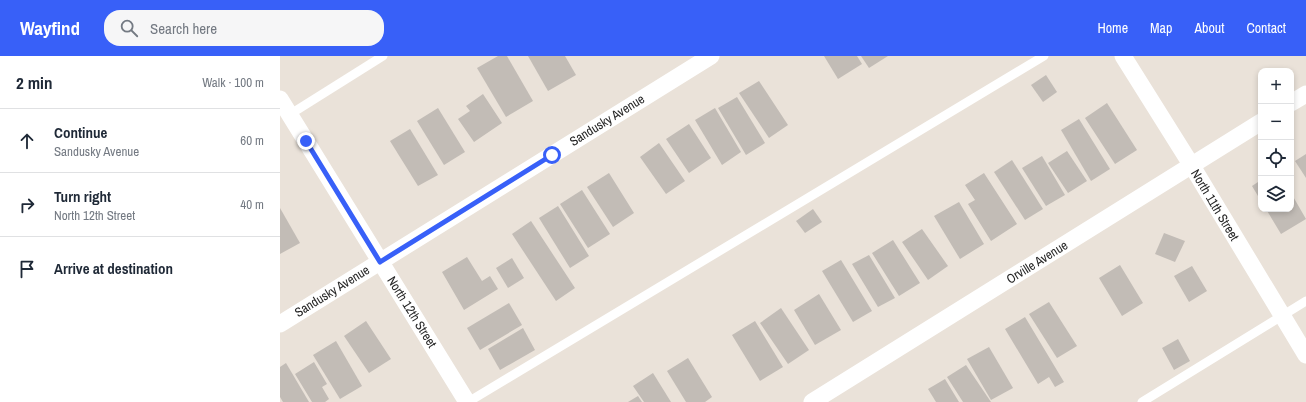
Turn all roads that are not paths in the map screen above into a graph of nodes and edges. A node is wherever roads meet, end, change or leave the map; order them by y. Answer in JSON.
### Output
{"nodes":[{"id":1,"x":383,"y":56,"type":"edge"},
{"id":2,"x":711,"y":56,"type":"edge"},
{"id":3,"x":1044,"y":56,"type":"edge"},
{"id":4,"x":1123,"y":56,"type":"edge"},
{"id":5,"x":1306,"y":94,"type":"edge"},
{"id":6,"x":280,"y":99,"type":"edge"},
{"id":7,"x":1294,"y":101,"type":"edge"},
{"id":8,"x":289,"y":115,"type":"junction"},
{"id":9,"x":1258,"y":124,"type":"edge"},
{"id":10,"x":1192,"y":166,"type":"junction"},
{"id":11,"x":380,"y":262,"type":"junction"},
{"id":12,"x":1306,"y":301,"type":"edge"},
{"id":13,"x":1282,"y":316,"type":"junction"},
{"id":14,"x":280,"y":324,"type":"edge"},
{"id":15,"x":1306,"y":355,"type":"edge"},
{"id":16,"x":468,"y":402,"type":"edge"},
{"id":17,"x":812,"y":402,"type":"edge"},
{"id":18,"x":1142,"y":402,"type":"edge"}],
"edges":[{"from":1,"to":8,"type":"lane"},
{"from":2,"to":11,"type":"street","name":"Sandusky Avenue"},
{"from":3,"to":16,"type":"lane"},
{"from":4,"to":10,"type":"street","name":"North 11th Street"},
{"from":5,"to":7,"type":"street"},
{"from":6,"to":8,"type":"street","name":"North 12th Street"},
{"from":8,"to":11,"type":"street","name":"North 12th Street"},
{"from":9,"to":10,"type":"street","name":"Orville Avenue"},
{"from":10,"to":13,"type":"street","name":"North 11th Street"},
{"from":10,"to":17,"type":"street","name":"Orville Avenue"},
{"from":11,"to":14,"type":"street","name":"Sandusky Avenue"},
{"from":11,"to":16,"type":"street","name":"North 12th Street"},
{"from":12,"to":13,"type":"lane"},
{"from":13,"to":15,"type":"street","name":"North 11th Street"},
{"from":13,"to":18,"type":"lane"}]}
